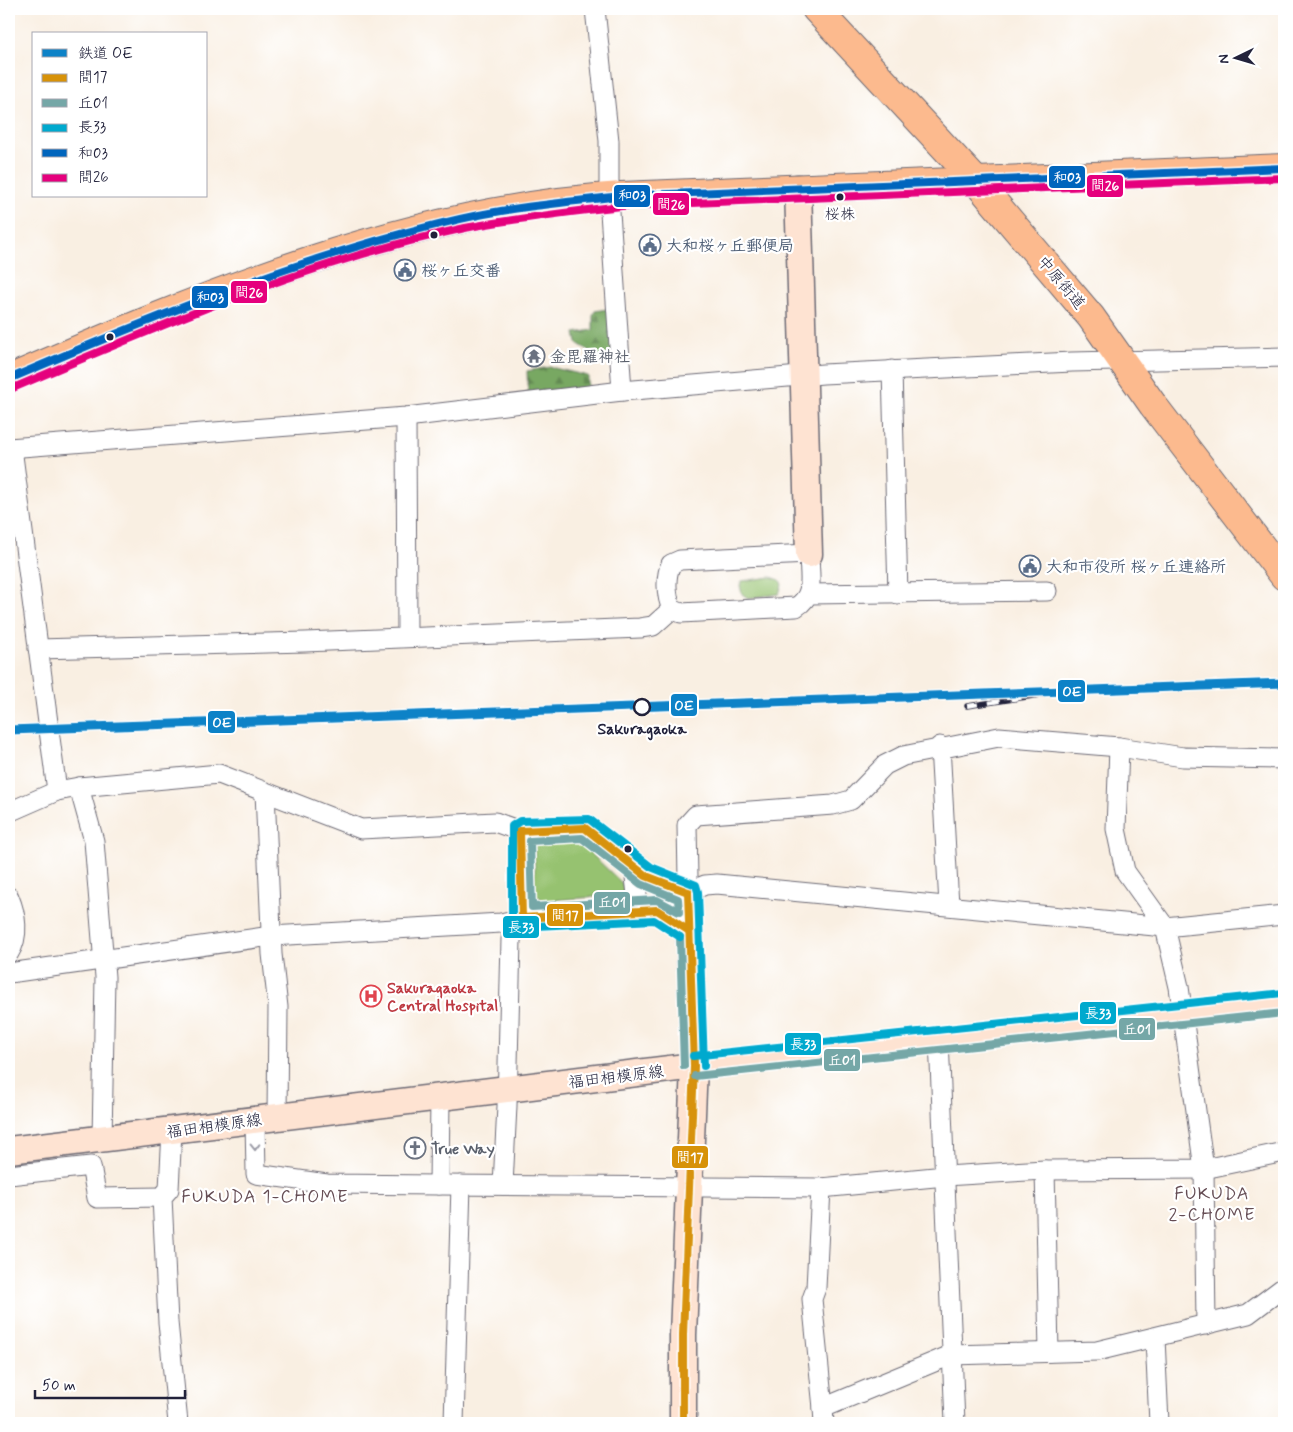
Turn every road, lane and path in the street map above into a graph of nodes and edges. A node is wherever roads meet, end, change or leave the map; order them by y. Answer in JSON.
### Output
{"nodes":[{"id":1,"x":594,"y":9,"type":"edge"},
{"id":2,"x":816,"y":9,"type":"edge"},
{"id":3,"x":1284,"y":168,"type":"edge"},
{"id":4,"x":976,"y":181,"type":"junction"},
{"id":5,"x":798,"y":188,"type":"junction"},
{"id":6,"x":609,"y":197,"type":"junction"},
{"id":7,"x":1284,"y":357,"type":"edge"},
{"id":8,"x":1124,"y":361,"type":"junction"},
{"id":9,"x":892,"y":370,"type":"junction"},
{"id":10,"x":805,"y":376,"type":"junction"},
{"id":11,"x":9,"y":379,"type":"edge"},
{"id":12,"x":622,"y":392,"type":"junction"},
{"id":13,"x":406,"y":417,"type":"junction"},
{"id":14,"x":10,"y":448,"type":"edge"},
{"id":15,"x":809,"y":554,"type":"junction"},
{"id":16,"x":1284,"y":576,"type":"edge"},
{"id":17,"x":1047,"y":591,"type":"dead end"},
{"id":18,"x":809,"y":594,"type":"junction"},
{"id":19,"x":898,"y":594,"type":"junction"},
{"id":20,"x":672,"y":609,"type":"junction"},
{"id":21,"x":407,"y":636,"type":"junction"},
{"id":22,"x":38,"y":649,"type":"junction"},
{"id":23,"x":940,"y":746,"type":"junction"},
{"id":24,"x":1119,"y":747,"type":"junction"},
{"id":25,"x":1284,"y":759,"type":"edge"},
{"id":26,"x":79,"y":787,"type":"junction"},
{"id":27,"x":57,"y":791,"type":"junction"},
{"id":28,"x":265,"y":792,"type":"junction"},
{"id":29,"x":9,"y":812,"type":"edge"},
{"id":30,"x":520,"y":831,"type":"junction"},
{"id":31,"x":640,"y":872,"type":"junction"},
{"id":32,"x":688,"y":885,"type":"junction"},
{"id":33,"x":9,"y":897,"type":"edge"},
{"id":34,"x":949,"y":905,"type":"junction"},
{"id":35,"x":657,"y":910,"type":"junction"},
{"id":36,"x":632,"y":912,"type":"junction"},
{"id":37,"x":1284,"y":915,"type":"edge"},
{"id":38,"x":522,"y":918,"type":"junction"},
{"id":39,"x":1165,"y":927,"type":"junction"},
{"id":40,"x":688,"y":931,"type":"junction"},
{"id":41,"x":271,"y":936,"type":"junction"},
{"id":42,"x":9,"y":953,"type":"edge"},
{"id":43,"x":103,"y":960,"type":"junction"},
{"id":44,"x":9,"y":973,"type":"edge"},
{"id":45,"x":1284,"y":1003,"type":"edge"},
{"id":46,"x":1182,"y":1013,"type":"junction"},
{"id":47,"x":939,"y":1039,"type":"junction"},
{"id":48,"x":694,"y":1066,"type":"junction"},
{"id":49,"x":506,"y":1089,"type":"junction"},
{"id":50,"x":440,"y":1097,"type":"junction"},
{"id":51,"x":266,"y":1118,"type":"junction"},
{"id":52,"x":172,"y":1131,"type":"junction"},
{"id":53,"x":95,"y":1140,"type":"junction"},
{"id":54,"x":9,"y":1150,"type":"edge"},
{"id":55,"x":1283,"y":1156,"type":"edge"},
{"id":56,"x":1204,"y":1169,"type":"junction"},
{"id":57,"x":1044,"y":1170,"type":"junction"},
{"id":58,"x":9,"y":1175,"type":"edge"},
{"id":59,"x":945,"y":1176,"type":"junction"},
{"id":60,"x":439,"y":1185,"type":"junction"},
{"id":61,"x":461,"y":1185,"type":"junction"},
{"id":62,"x":503,"y":1186,"type":"junction"},
{"id":63,"x":689,"y":1188,"type":"junction"},
{"id":64,"x":821,"y":1188,"type":"junction"},
{"id":65,"x":162,"y":1197,"type":"junction"},
{"id":66,"x":1284,"y":1288,"type":"edge"},
{"id":67,"x":1206,"y":1325,"type":"junction"},
{"id":68,"x":1154,"y":1338,"type":"junction"},
{"id":69,"x":1049,"y":1352,"type":"junction"},
{"id":70,"x":951,"y":1356,"type":"junction"},
{"id":71,"x":823,"y":1416,"type":"edge"},
{"id":72,"x":685,"y":1422,"type":"edge"},
{"id":73,"x":178,"y":1423,"type":"edge"},
{"id":74,"x":454,"y":1423,"type":"edge"},
{"id":75,"x":955,"y":1423,"type":"edge"},
{"id":76,"x":1159,"y":1423,"type":"edge"}],
"edges":[{"from":1,"to":6,"type":"street"},
{"from":2,"to":4,"type":"main road","name":"中原街道"},
{"from":3,"to":4,"type":"main road"},
{"from":4,"to":5,"type":"main road"},
{"from":4,"to":8,"type":"main road","name":"中原街道"},
{"from":5,"to":6,"type":"main road"},
{"from":5,"to":10,"type":"street"},
{"from":6,"to":11,"type":"main road"},
{"from":6,"to":12,"type":"street"},
{"from":7,"to":8,"type":"street"},
{"from":8,"to":9,"type":"street"},
{"from":8,"to":16,"type":"main road","name":"中原街道"},
{"from":9,"to":10,"type":"street"},
{"from":9,"to":19,"type":"street"},
{"from":10,"to":12,"type":"street"},
{"from":10,"to":15,"type":"street"},
{"from":12,"to":13,"type":"street"},
{"from":13,"to":14,"type":"street"},
{"from":13,"to":21,"type":"street"},
{"from":14,"to":22,"type":"street"},
{"from":15,"to":18,"type":"street"},
{"from":15,"to":20,"type":"street"},
{"from":17,"to":19,"type":"street"},
{"from":18,"to":19,"type":"street"},
{"from":18,"to":20,"type":"street"},
{"from":20,"to":21,"type":"street"},
{"from":21,"to":22,"type":"street"},
{"from":22,"to":27,"type":"street"},
{"from":23,"to":24,"type":"street"},
{"from":23,"to":32,"type":"street"},
{"from":23,"to":34,"type":"street"},
{"from":24,"to":25,"type":"street"},
{"from":24,"to":39,"type":"street"},
{"from":26,"to":27,"type":"street"},
{"from":26,"to":28,"type":"street"},
{"from":26,"to":43,"type":"street"},
{"from":27,"to":29,"type":"street"},
{"from":28,"to":30,"type":"street"},
{"from":28,"to":41,"type":"street"},
{"from":30,"to":31,"type":"street"},
{"from":30,"to":38,"type":"street"},
{"from":31,"to":32,"type":"street"},
{"from":31,"to":36,"type":"street"},
{"from":32,"to":34,"type":"street"},
{"from":32,"to":35,"type":"street"},
{"from":32,"to":40,"type":"street"},
{"from":33,"to":42,"type":"street"},
{"from":34,"to":39,"type":"street"},
{"from":35,"to":36,"type":"street"},
{"from":35,"to":40,"type":"street"},
{"from":36,"to":38,"type":"street"},
{"from":37,"to":39,"type":"street"},
{"from":38,"to":41,"type":"street"},
{"from":38,"to":49,"type":"street"},
{"from":39,"to":46,"type":"street"},
{"from":40,"to":48,"type":"street"},
{"from":41,"to":43,"type":"street"},
{"from":41,"to":51,"type":"street"},
{"from":43,"to":44,"type":"street"},
{"from":43,"to":53,"type":"street"},
{"from":45,"to":46,"type":"street","name":"福田相模原線"},
{"from":46,"to":47,"type":"street","name":"福田相模原線"},
{"from":46,"to":56,"type":"street"},
{"from":47,"to":48,"type":"street","name":"福田相模原線"},
{"from":47,"to":59,"type":"street"},
{"from":48,"to":49,"type":"street","name":"福田相模原線"},
{"from":48,"to":63,"type":"street"},
{"from":49,"to":50,"type":"street","name":"福田相模原線"},
{"from":49,"to":62,"type":"street"},
{"from":50,"to":51,"type":"street","name":"福田相模原線"},
{"from":50,"to":60,"type":"street"},
{"from":51,"to":52,"type":"street","name":"福田相模原線"},
{"from":51,"to":60,"type":"street","one_way":true},
{"from":52,"to":53,"type":"street","name":"福田相模原線"},
{"from":52,"to":65,"type":"street"},
{"from":53,"to":54,"type":"street","name":"福田相模原線"},
{"from":55,"to":56,"type":"street"},
{"from":56,"to":57,"type":"street"},
{"from":56,"to":67,"type":"street"},
{"from":57,"to":59,"type":"street"},
{"from":57,"to":69,"type":"street"},
{"from":58,"to":65,"type":"street"},
{"from":59,"to":64,"type":"street"},
{"from":59,"to":70,"type":"street"},
{"from":60,"to":61,"type":"street"},
{"from":61,"to":62,"type":"street"},
{"from":61,"to":74,"type":"street"},
{"from":62,"to":63,"type":"street"},
{"from":63,"to":64,"type":"street"},
{"from":63,"to":72,"type":"street"},
{"from":64,"to":71,"type":"street"},
{"from":65,"to":73,"type":"street"},
{"from":66,"to":67,"type":"street"},
{"from":67,"to":68,"type":"street"},
{"from":68,"to":69,"type":"street"},
{"from":68,"to":76,"type":"street"},
{"from":69,"to":70,"type":"street"},
{"from":70,"to":71,"type":"street"},
{"from":70,"to":75,"type":"street"}]}
